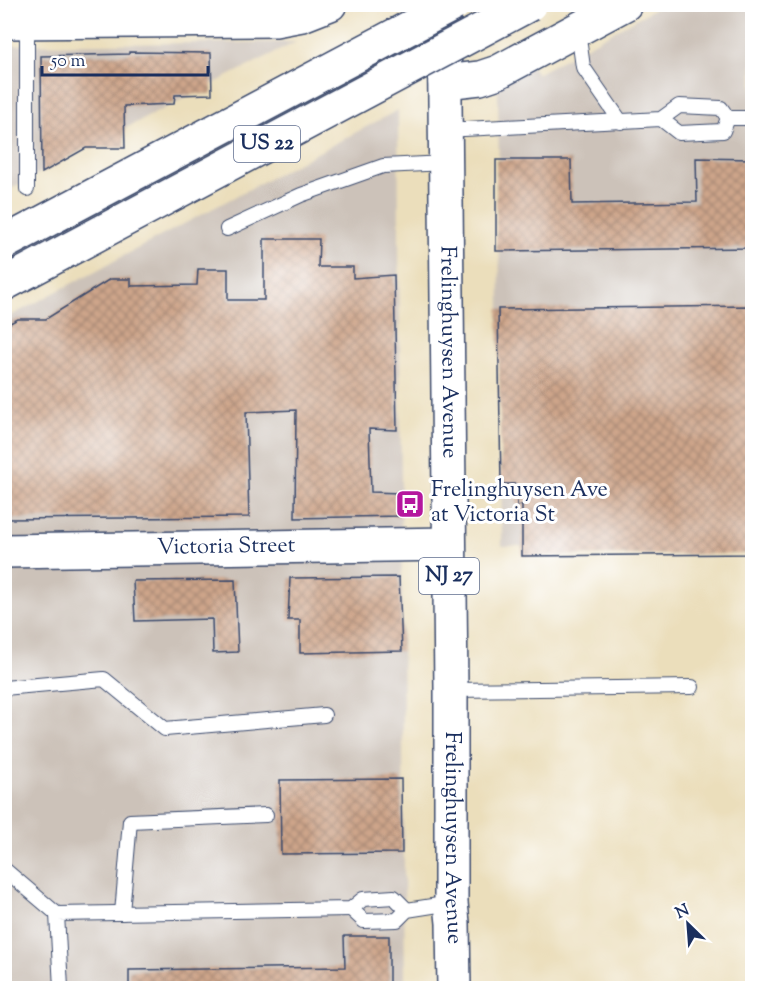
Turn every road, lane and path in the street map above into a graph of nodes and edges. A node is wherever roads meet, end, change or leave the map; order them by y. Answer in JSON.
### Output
{"nodes":[{"id":1,"x":330,"y":4,"type":"edge"},
{"id":2,"x":444,"y":4,"type":"edge"},
{"id":3,"x":454,"y":4,"type":"edge"},
{"id":4,"x":531,"y":4,"type":"edge"},
{"id":5,"x":625,"y":4,"type":"edge"},
{"id":6,"x":16,"y":22,"type":"edge"},
{"id":7,"x":578,"y":30,"type":"junction"},
{"id":8,"x":445,"y":82,"type":"junction"},
{"id":9,"x":728,"y":118,"type":"junction"},
{"id":10,"x":753,"y":118,"type":"edge"},
{"id":11,"x":661,"y":119,"type":"junction"},
{"id":12,"x":621,"y":122,"type":"junction"},
{"id":13,"x":446,"y":130,"type":"junction"},
{"id":14,"x":446,"y":163,"type":"junction"},
{"id":15,"x":27,"y":189,"type":"dead end"},
{"id":16,"x":227,"y":229,"type":"dead end"},
{"id":17,"x":4,"y":243,"type":"edge"},
{"id":18,"x":4,"y":284,"type":"edge"},
{"id":19,"x":449,"y":544,"type":"junction"},
{"id":20,"x":4,"y":551,"type":"edge"},
{"id":21,"x":692,"y":687,"type":"dead end"},
{"id":22,"x":4,"y":688,"type":"edge"},
{"id":23,"x":451,"y":690,"type":"junction"},
{"id":24,"x":324,"y":715,"type":"dead end"},
{"id":25,"x":266,"y":815,"type":"dead end"},
{"id":26,"x":4,"y":869,"type":"edge"},
{"id":27,"x":451,"y":903,"type":"junction"},
{"id":28,"x":351,"y":909,"type":"junction"},
{"id":29,"x":408,"y":910,"type":"junction"},
{"id":30,"x":122,"y":913,"type":"junction"},
{"id":31,"x":57,"y":914,"type":"junction"},
{"id":32,"x":61,"y":988,"type":"edge"},
{"id":33,"x":454,"y":988,"type":"edge"}],
"edges":[{"from":1,"to":6,"type":"main road"},
{"from":2,"to":8,"type":"main road","name":"Frelinghuysen Avenue","number":"NJ 27"},
{"from":3,"to":17,"type":"main road","number":"US 22","bridge":true},
{"from":4,"to":18,"type":"main road","number":"US 22","bridge":true},
{"from":5,"to":7,"type":"main road"},
{"from":6,"to":15,"type":"lane"},
{"from":7,"to":8,"type":"main road"},
{"from":7,"to":12,"type":"lane"},
{"from":8,"to":13,"type":"main road","name":"Frelinghuysen Avenue","number":"NJ 27"},
{"from":9,"to":10,"type":"lane"},
{"from":9,"to":11,"type":"lane"},
{"from":9,"to":11,"type":"lane"},
{"from":11,"to":12,"type":"lane"},
{"from":12,"to":13,"type":"lane"},
{"from":13,"to":14,"type":"main road","name":"Frelinghuysen Avenue","number":"NJ 27"},
{"from":14,"to":16,"type":"lane"},
{"from":14,"to":19,"type":"main road","name":"Frelinghuysen Avenue","number":"NJ 27"},
{"from":19,"to":20,"type":"main road","name":"Victoria Street"},
{"from":19,"to":23,"type":"main road","name":"Frelinghuysen Avenue","number":"NJ 27"},
{"from":21,"to":23,"type":"lane"},
{"from":22,"to":24,"type":"lane"},
{"from":23,"to":27,"type":"main road","name":"Frelinghuysen Avenue","number":"NJ 27"},
{"from":25,"to":30,"type":"lane"},
{"from":26,"to":31,"type":"lane"},
{"from":27,"to":29,"type":"lane"},
{"from":27,"to":33,"type":"main road","name":"Frelinghuysen Avenue","number":"NJ 27"},
{"from":28,"to":29,"type":"lane"},
{"from":28,"to":29,"type":"lane"},
{"from":28,"to":30,"type":"lane"},
{"from":30,"to":31,"type":"lane"},
{"from":31,"to":32,"type":"lane"}]}
